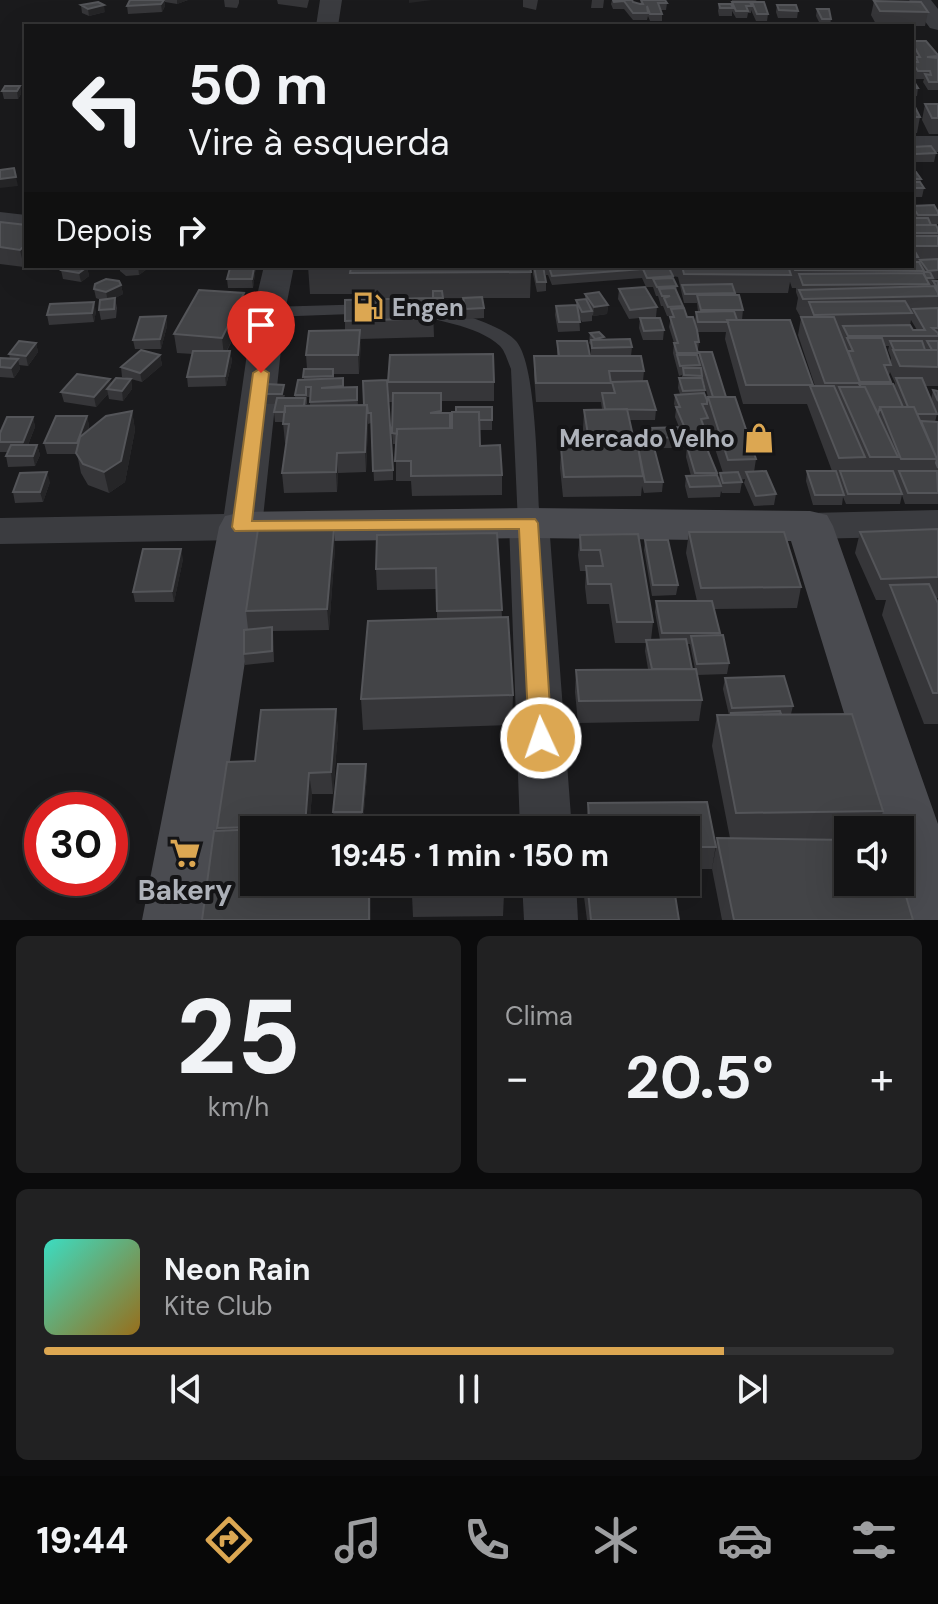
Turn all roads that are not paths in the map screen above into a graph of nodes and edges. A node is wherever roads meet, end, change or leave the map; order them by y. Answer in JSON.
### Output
{"nodes":[{"id":1,"x":331,"y":0,"type":"edge"},
{"id":2,"x":920,"y":0,"type":"edge"},
{"id":3,"x":327,"y":24,"type":"edge"},
{"id":4,"x":938,"y":26,"type":"edge"},
{"id":5,"x":914,"y":29,"type":"edge"},
{"id":6,"x":914,"y":144,"type":"edge"},
{"id":7,"x":938,"y":144,"type":"edge"},
{"id":8,"x":0,"y":221,"type":"edge"},
{"id":9,"x":24,"y":224,"type":"edge"},
{"id":10,"x":279,"y":268,"type":"edge"},
{"id":11,"x":269,"y":312,"type":"junction"},
{"id":12,"x":529,"y":523,"type":"junction"},
{"id":13,"x":938,"y":523,"type":"edge"},
{"id":14,"x":810,"y":526,"type":"junction"},
{"id":15,"x":242,"y":527,"type":"junction"},
{"id":16,"x":0,"y":531,"type":"edge"},
{"id":17,"x":545,"y":816,"type":"edge"},
{"id":18,"x":550,"y":896,"type":"edge"},
{"id":19,"x":938,"y":914,"type":"edge"},
{"id":20,"x":174,"y":920,"type":"edge"},
{"id":21,"x":551,"y":920,"type":"edge"}],
"edges":[{"from":1,"to":3,"type":"street"},
{"from":2,"to":4,"type":"street"},
{"from":4,"to":5,"type":"street"},
{"from":6,"to":7,"type":"street"},
{"from":8,"to":9,"type":"street"},
{"from":10,"to":11,"type":"street"},
{"from":11,"to":12,"type":"lane"},
{"from":11,"to":15,"type":"street"},
{"from":12,"to":14,"type":"main road"},
{"from":12,"to":15,"type":"main road"},
{"from":12,"to":17,"type":"street"},
{"from":13,"to":14,"type":"street"},
{"from":14,"to":19,"type":"main road"},
{"from":15,"to":16,"type":"street"},
{"from":15,"to":20,"type":"main road"},
{"from":18,"to":21,"type":"street"}]}
